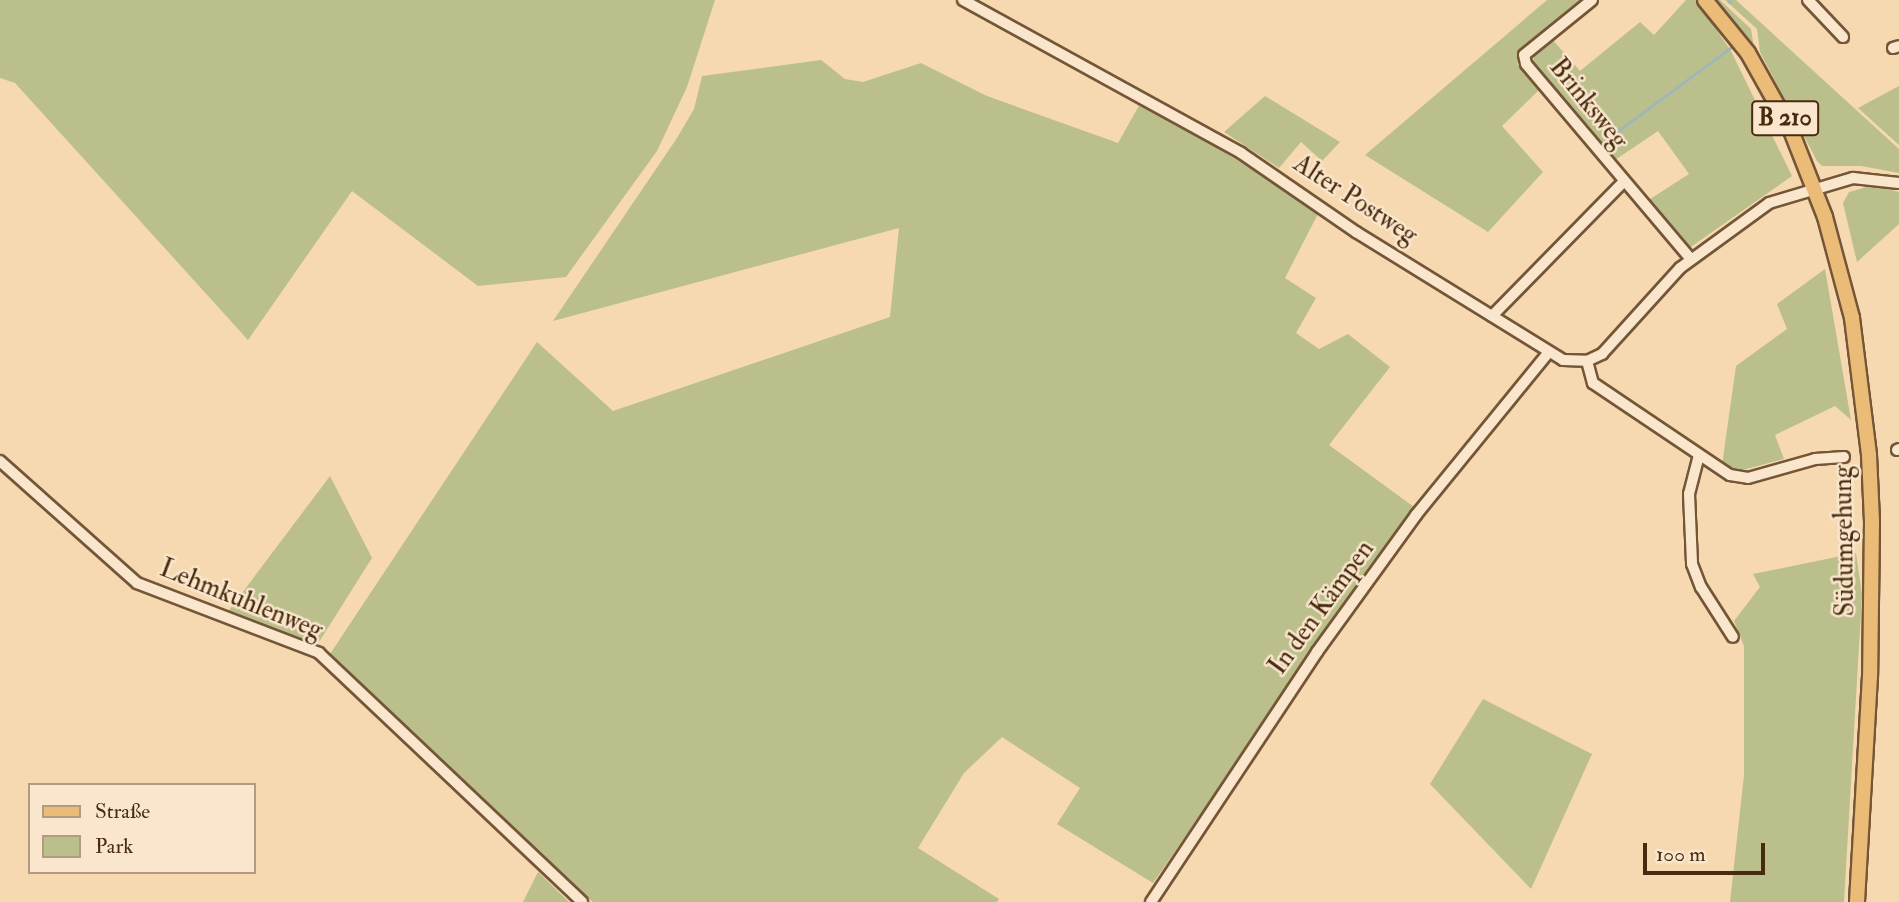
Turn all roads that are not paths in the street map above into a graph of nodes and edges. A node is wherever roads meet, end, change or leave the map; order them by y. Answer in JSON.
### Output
{"nodes":[{"id":1,"x":963,"y":0,"type":"edge"},
{"id":2,"x":1592,"y":0,"type":"edge"},
{"id":3,"x":1705,"y":0,"type":"edge"},
{"id":4,"x":1808,"y":0,"type":"edge"},
{"id":5,"x":1843,"y":37,"type":"dead end"},
{"id":6,"x":1623,"y":182,"type":"junction"},
{"id":7,"x":1899,"y":183,"type":"edge"},
{"id":8,"x":1814,"y":186,"type":"junction"},
{"id":9,"x":1691,"y":258,"type":"junction"},
{"id":10,"x":1492,"y":316,"type":"junction"},
{"id":11,"x":1548,"y":353,"type":"junction"},
{"id":12,"x":1587,"y":361,"type":"junction"},
{"id":13,"x":1699,"y":455,"type":"junction"},
{"id":14,"x":1844,"y":457,"type":"dead end"},
{"id":15,"x":0,"y":461,"type":"edge"},
{"id":16,"x":1733,"y":636,"type":"dead end"},
{"id":17,"x":582,"y":902,"type":"edge"},
{"id":18,"x":1151,"y":902,"type":"edge"},
{"id":19,"x":1857,"y":902,"type":"edge"}],
"edges":[{"from":1,"to":10,"type":"street","name":"Alter Postweg"},
{"from":2,"to":6,"type":"street","name":"Brinksweg"},
{"from":3,"to":8,"type":"main road","number":"B 210"},
{"from":4,"to":5,"type":"street"},
{"from":6,"to":9,"type":"street","name":"Brinksweg"},
{"from":6,"to":10,"type":"street","name":"Brinksweg"},
{"from":7,"to":8,"type":"street"},
{"from":8,"to":9,"type":"street"},
{"from":8,"to":19,"type":"main road","name":"Südumgehung","number":"B 210"},
{"from":9,"to":12,"type":"street"},
{"from":10,"to":11,"type":"street","name":"Alter Postweg"},
{"from":11,"to":12,"type":"street","name":"Alter Postweg"},
{"from":11,"to":18,"type":"street","name":"In den Kämpen"},
{"from":12,"to":13,"type":"street"},
{"from":13,"to":14,"type":"street"},
{"from":13,"to":16,"type":"street"},
{"from":15,"to":17,"type":"street","name":"Lehmkuhlenweg"}]}
